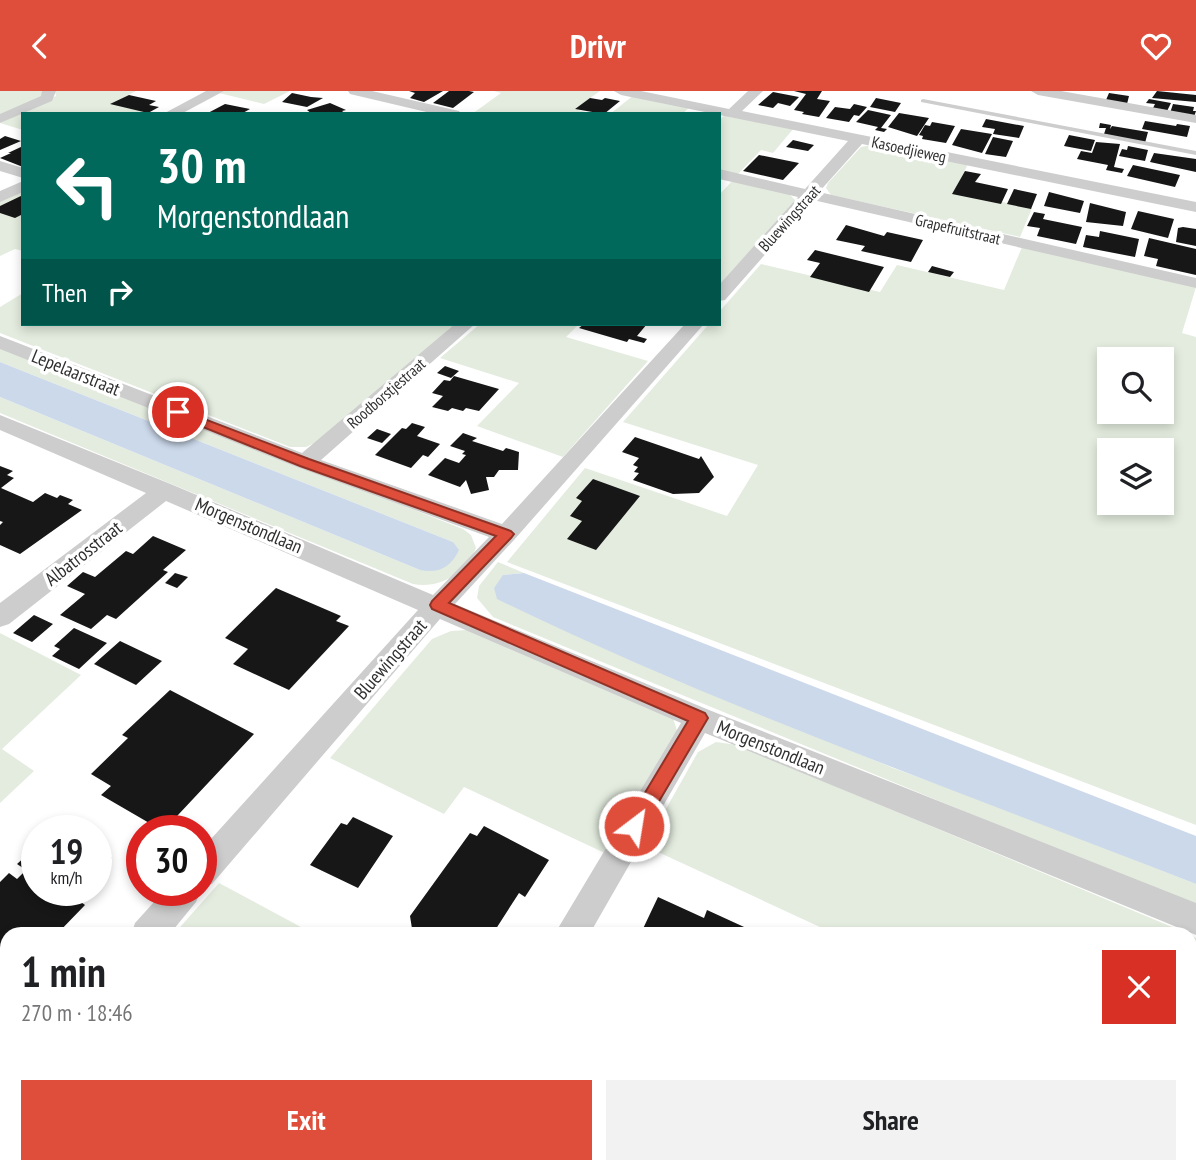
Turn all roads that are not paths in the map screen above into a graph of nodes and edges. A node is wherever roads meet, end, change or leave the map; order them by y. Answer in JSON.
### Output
{"nodes":[{"id":1,"x":49,"y":91,"type":"edge"},
{"id":2,"x":217,"y":91,"type":"edge"},
{"id":3,"x":355,"y":91,"type":"edge"},
{"id":4,"x":621,"y":91,"type":"edge"},
{"id":5,"x":757,"y":91,"type":"edge"},
{"id":6,"x":1038,"y":91,"type":"edge"},
{"id":7,"x":923,"y":100,"type":"dead end"},
{"id":8,"x":174,"y":112,"type":"edge"},
{"id":9,"x":445,"y":112,"type":"edge"},
{"id":10,"x":732,"y":113,"type":"junction"},
{"id":11,"x":0,"y":119,"type":"edge"},
{"id":12,"x":1196,"y":119,"type":"edge"},
{"id":13,"x":858,"y":139,"type":"junction"},
{"id":14,"x":1196,"y":153,"type":"edge"},
{"id":15,"x":0,"y":166,"type":"edge"},
{"id":16,"x":21,"y":172,"type":"edge"},
{"id":17,"x":721,"y":174,"type":"edge"},
{"id":18,"x":21,"y":187,"type":"edge"},
{"id":19,"x":810,"y":195,"type":"junction"},
{"id":20,"x":0,"y":197,"type":"edge"},
{"id":21,"x":1196,"y":207,"type":"edge"},
{"id":22,"x":1196,"y":283,"type":"edge"},
{"id":23,"x":721,"y":294,"type":"edge"},
{"id":24,"x":464,"y":326,"type":"edge"},
{"id":25,"x":693,"y":326,"type":"edge"},
{"id":26,"x":0,"y":342,"type":"edge"},
{"id":27,"x":0,"y":422,"type":"edge"},
{"id":28,"x":305,"y":463,"type":"junction"},
{"id":29,"x":165,"y":489,"type":"junction"},
{"id":30,"x":506,"y":534,"type":"junction"},
{"id":31,"x":438,"y":605,"type":"junction"},
{"id":32,"x":0,"y":617,"type":"edge"},
{"id":33,"x":699,"y":718,"type":"junction"},
{"id":34,"x":217,"y":855,"type":"edge"},
{"id":35,"x":172,"y":906,"type":"edge"},
{"id":36,"x":1196,"y":919,"type":"edge"},
{"id":37,"x":154,"y":927,"type":"edge"},
{"id":38,"x":575,"y":927,"type":"edge"}],
"edges":[{"from":1,"to":11,"type":"street"},
{"from":2,"to":8,"type":"street"},
{"from":3,"to":9,"type":"street"},
{"from":4,"to":10,"type":"street","name":"Kasoedjieweg"},
{"from":5,"to":10,"type":"street"},
{"from":6,"to":12,"type":"street"},
{"from":7,"to":14,"type":"lane"},
{"from":10,"to":13,"type":"street","name":"Kasoedjieweg"},
{"from":13,"to":19,"type":"street","name":"Bluewingstraat"},
{"from":13,"to":21,"type":"street","name":"Kasoedjieweg"},
{"from":15,"to":16,"type":"street"},
{"from":17,"to":19,"type":"street","name":"Grapefruitstraat"},
{"from":18,"to":20,"type":"street"},
{"from":19,"to":22,"type":"street","name":"Grapefruitstraat"},
{"from":19,"to":23,"type":"street","name":"Bluewingstraat"},
{"from":24,"to":28,"type":"street","name":"Roodborstjestraat"},
{"from":25,"to":30,"type":"street","name":"Bluewingstraat"},
{"from":26,"to":28,"type":"street","name":"Lepelaarstraat"},
{"from":27,"to":29,"type":"street","name":"Morgenstondlaan"},
{"from":28,"to":30,"type":"street","name":"Lepelaarstraat"},
{"from":29,"to":31,"type":"street","name":"Morgenstondlaan"},
{"from":29,"to":32,"type":"street","name":"Albatrosstraat"},
{"from":30,"to":31,"type":"street","name":"Bluewingstraat"},
{"from":31,"to":33,"type":"street","name":"Morgenstondlaan"},
{"from":31,"to":34,"type":"street","name":"Bluewingstraat"},
{"from":33,"to":36,"type":"street","name":"Morgenstondlaan"},
{"from":33,"to":38,"type":"street"},
{"from":35,"to":37,"type":"street"}]}
